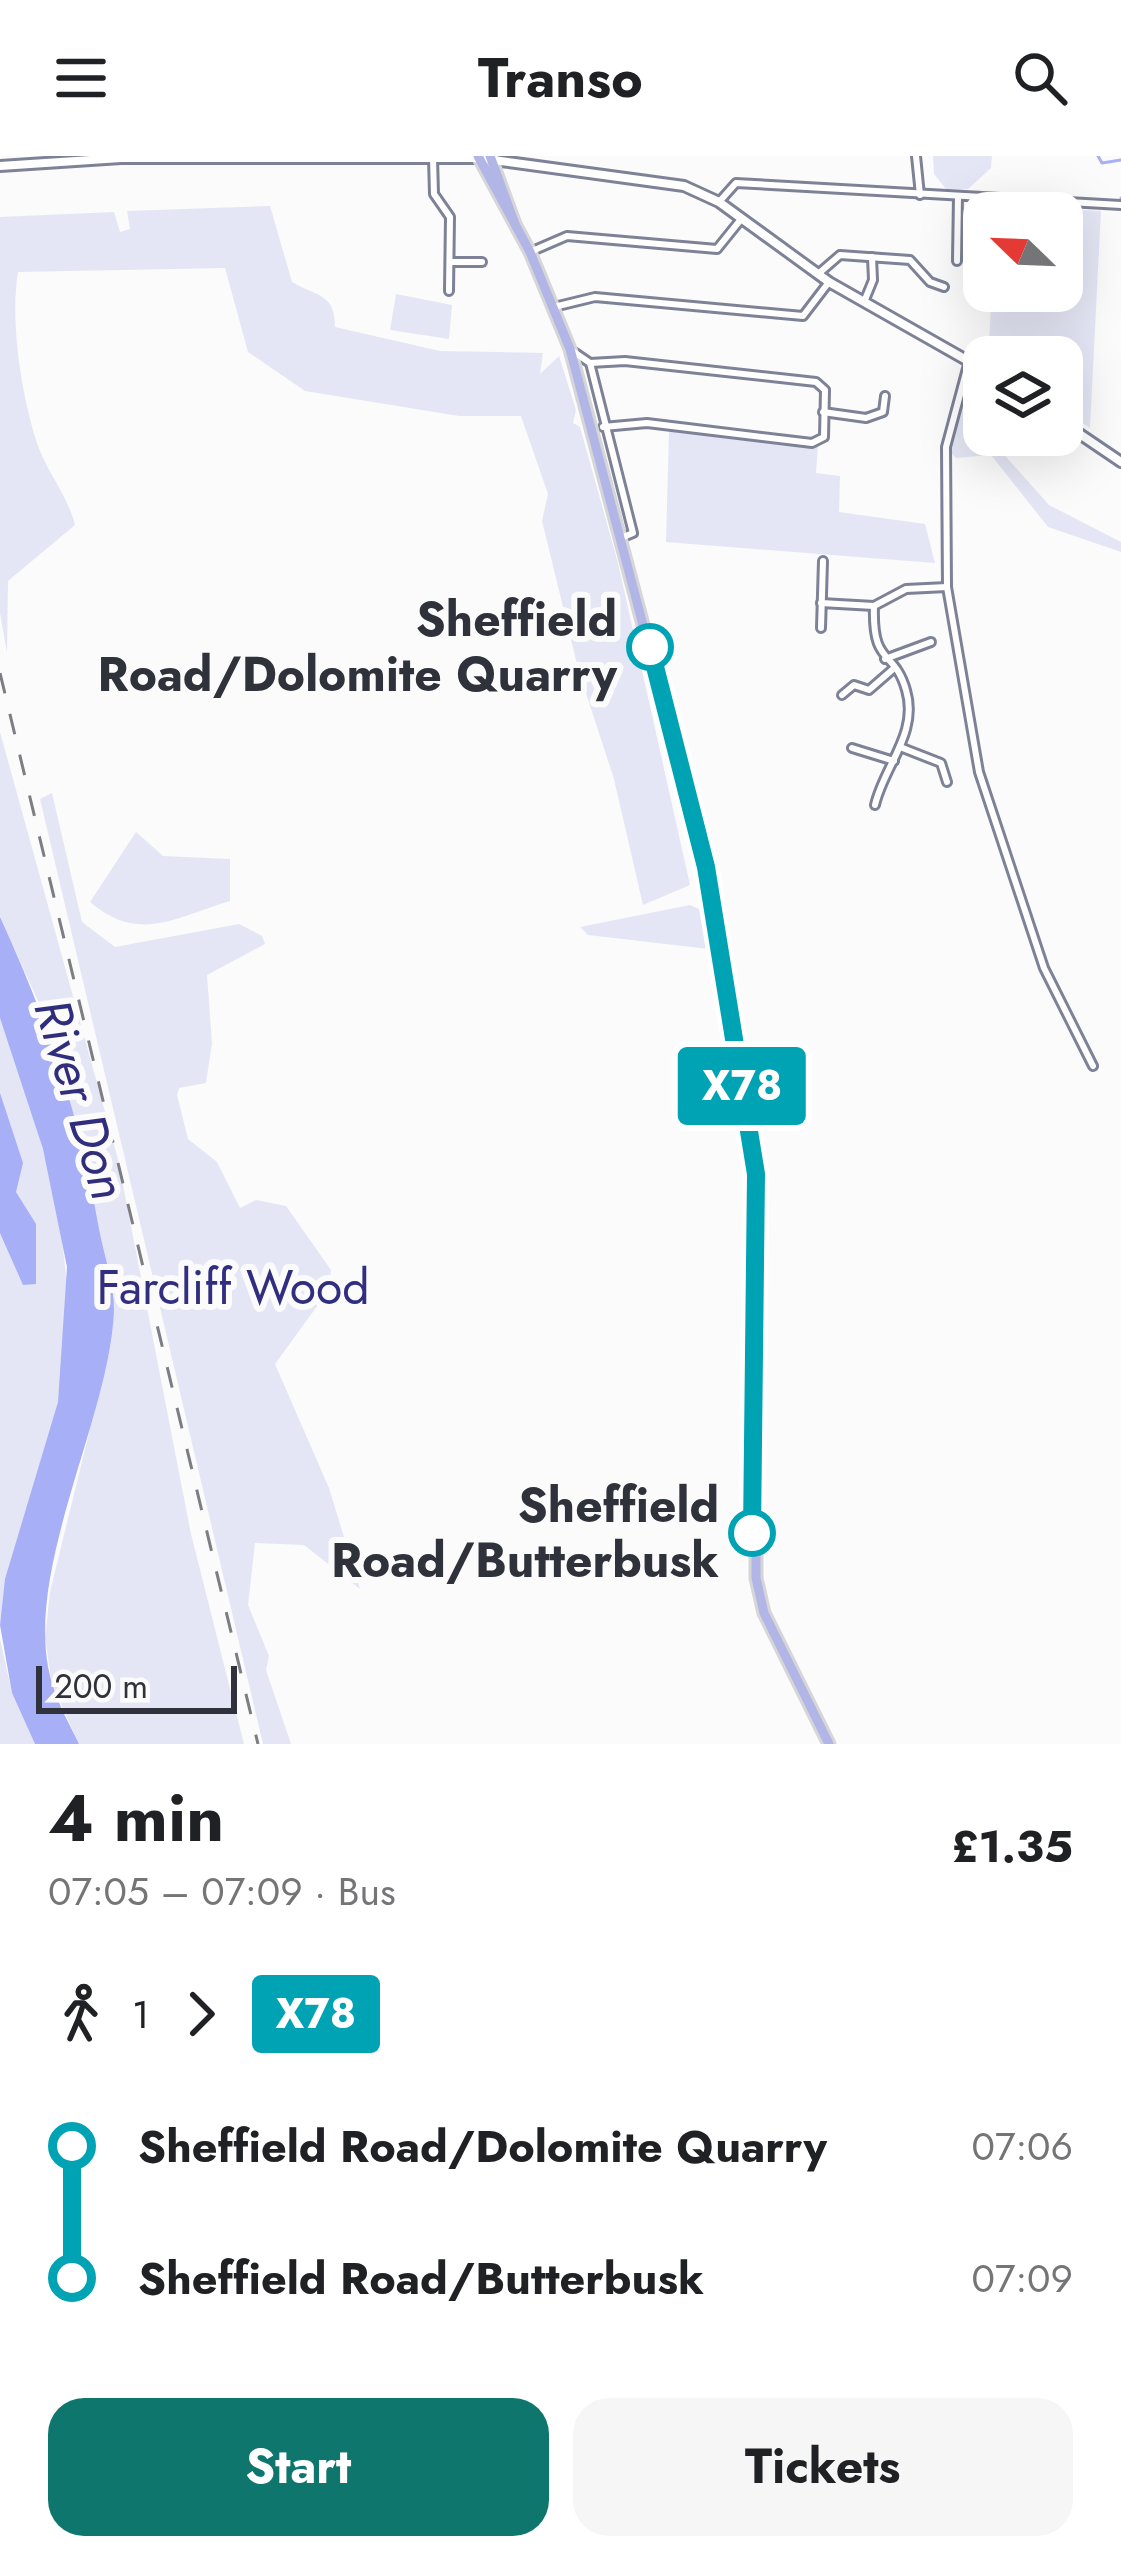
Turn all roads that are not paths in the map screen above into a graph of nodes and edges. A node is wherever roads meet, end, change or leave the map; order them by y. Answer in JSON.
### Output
{"nodes":[{"id":1,"x":916,"y":156,"type":"edge"},
{"id":2,"x":121,"y":157,"type":"edge"},
{"id":3,"x":484,"y":157,"type":"edge"},
{"id":4,"x":433,"y":158,"type":"edge"},
{"id":5,"x":44,"y":159,"type":"edge"},
{"id":6,"x":519,"y":160,"type":"edge"},
{"id":7,"x":0,"y":166,"type":"edge"},
{"id":8,"x":920,"y":195,"type":"junction"},
{"id":9,"x":958,"y":197,"type":"junction"},
{"id":10,"x":718,"y":202,"type":"junction"},
{"id":11,"x":1121,"y":205,"type":"edge"},
{"id":12,"x":742,"y":218,"type":"junction"},
{"id":13,"x":530,"y":252,"type":"junction"},
{"id":14,"x":872,"y":257,"type":"junction"},
{"id":15,"x":957,"y":261,"type":"dead end"},
{"id":16,"x":449,"y":262,"type":"junction"},
{"id":17,"x":482,"y":262,"type":"dead end"},
{"id":18,"x":818,"y":274,"type":"junction"},
{"id":19,"x":829,"y":282,"type":"junction"},
{"id":20,"x":944,"y":286,"type":"dead end"},
{"id":21,"x":449,"y":291,"type":"dead end"},
{"id":22,"x":864,"y":302,"type":"junction"},
{"id":23,"x":554,"y":307,"type":"junction"},
{"id":24,"x":570,"y":350,"type":"junction"},
{"id":25,"x":963,"y":358,"type":"edge"},
{"id":26,"x":590,"y":363,"type":"junction"},
{"id":27,"x":963,"y":383,"type":"edge"},
{"id":28,"x":885,"y":396,"type":"dead end"},
{"id":29,"x":823,"y":412,"type":"junction"},
{"id":30,"x":603,"y":427,"type":"junction"},
{"id":31,"x":1083,"y":436,"type":"edge"},
{"id":32,"x":1121,"y":462,"type":"edge"},
{"id":33,"x":621,"y":538,"type":"junction"},
{"id":34,"x":823,"y":560,"type":"dead end"},
{"id":35,"x":947,"y":587,"type":"junction"},
{"id":36,"x":821,"y":603,"type":"junction"},
{"id":37,"x":874,"y":606,"type":"junction"},
{"id":38,"x":820,"y":628,"type":"dead end"},
{"id":39,"x":929,"y":649,"type":"dead end"},
{"id":40,"x":885,"y":659,"type":"junction"},
{"id":41,"x":893,"y":669,"type":"junction"},
{"id":42,"x":842,"y":695,"type":"dead end"},
{"id":43,"x":900,"y":746,"type":"junction"},
{"id":44,"x":852,"y":748,"type":"dead end"},
{"id":45,"x":894,"y":761,"type":"junction"},
{"id":46,"x":947,"y":782,"type":"dead end"},
{"id":47,"x":875,"y":805,"type":"dead end"},
{"id":48,"x":1093,"y":1066,"type":"dead end"},
{"id":49,"x":829,"y":1744,"type":"edge"}],
"edges":[{"from":1,"to":8,"type":"street"},
{"from":2,"to":4,"type":"main road"},
{"from":2,"to":5,"type":"main road"},
{"from":3,"to":4,"type":"main road"},
{"from":3,"to":6,"type":"main road"},
{"from":3,"to":13,"type":"main road"},
{"from":4,"to":16,"type":"street"},
{"from":5,"to":7,"type":"main road"},
{"from":6,"to":10,"type":"main road"},
{"from":8,"to":9,"type":"street"},
{"from":8,"to":10,"type":"street"},
{"from":9,"to":11,"type":"street"},
{"from":9,"to":15,"type":"street"},
{"from":10,"to":12,"type":"main road"},
{"from":12,"to":13,"type":"street"},
{"from":12,"to":18,"type":"main road"},
{"from":13,"to":23,"type":"main road"},
{"from":14,"to":18,"type":"street"},
{"from":14,"to":20,"type":"street"},
{"from":14,"to":22,"type":"street"},
{"from":16,"to":17,"type":"street"},
{"from":16,"to":21,"type":"street"},
{"from":18,"to":19,"type":"main road"},
{"from":19,"to":22,"type":"main road"},
{"from":19,"to":23,"type":"street"},
{"from":22,"to":25,"type":"main road"},
{"from":23,"to":24,"type":"main road"},
{"from":24,"to":26,"type":"street"},
{"from":24,"to":33,"type":"main road"},
{"from":26,"to":29,"type":"street"},
{"from":26,"to":30,"type":"street"},
{"from":27,"to":35,"type":"street"},
{"from":28,"to":29,"type":"street"},
{"from":29,"to":30,"type":"street"},
{"from":30,"to":33,"type":"street"},
{"from":31,"to":32,"type":"main road"},
{"from":33,"to":49,"type":"main road"},
{"from":34,"to":36,"type":"street"},
{"from":35,"to":37,"type":"street"},
{"from":35,"to":48,"type":"street"},
{"from":36,"to":37,"type":"street"},
{"from":36,"to":38,"type":"street"},
{"from":37,"to":40,"type":"street"},
{"from":39,"to":40,"type":"street"},
{"from":40,"to":41,"type":"street"},
{"from":41,"to":42,"type":"street"},
{"from":41,"to":43,"type":"street"},
{"from":43,"to":45,"type":"street"},
{"from":43,"to":46,"type":"street"},
{"from":44,"to":45,"type":"street"},
{"from":45,"to":47,"type":"street"}]}
